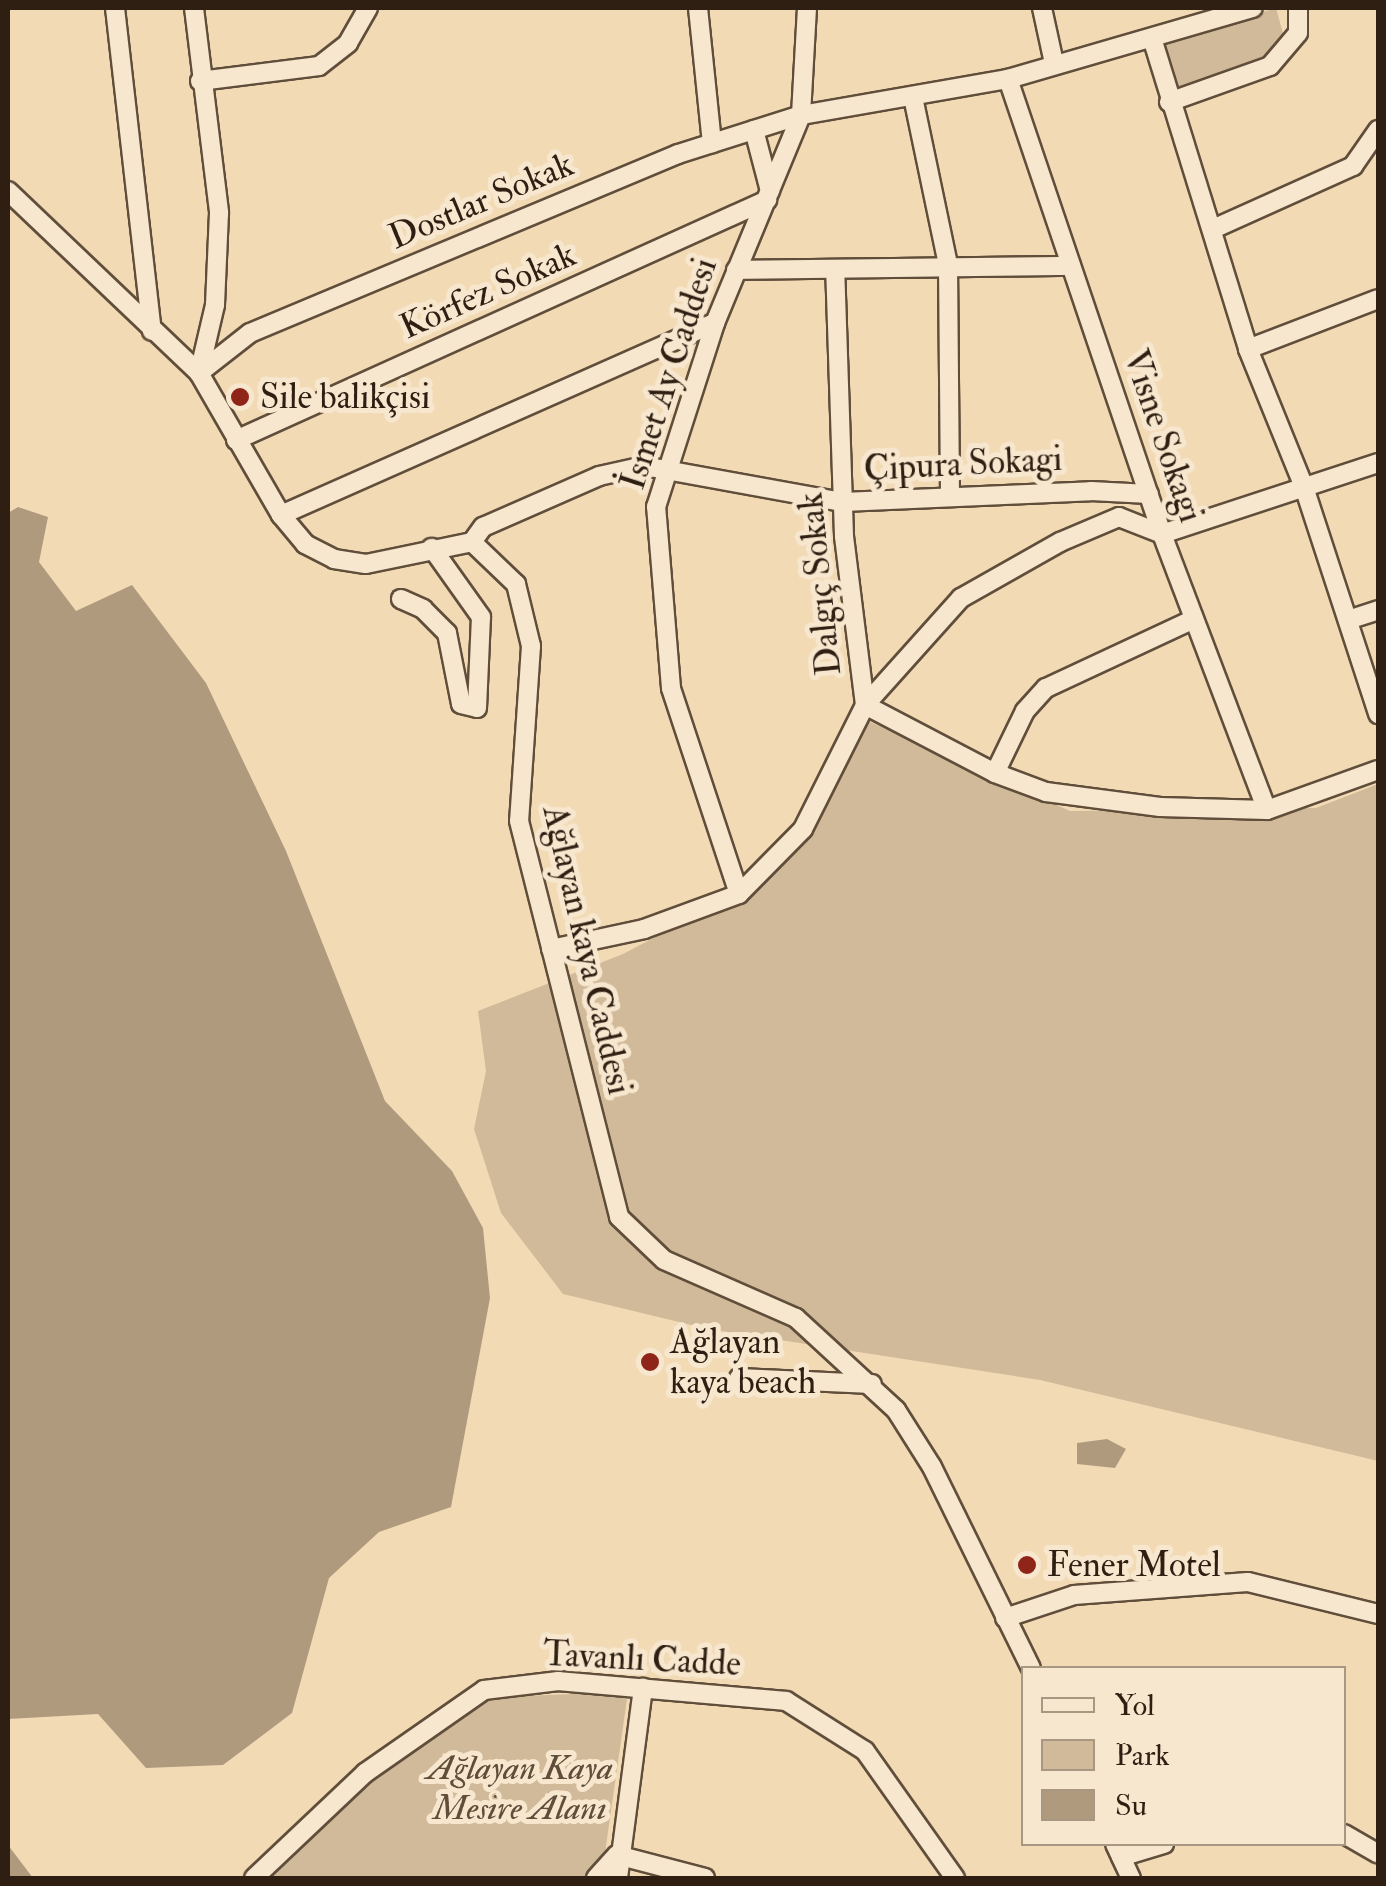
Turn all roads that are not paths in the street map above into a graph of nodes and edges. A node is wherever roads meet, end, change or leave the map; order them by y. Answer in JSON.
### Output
{"nodes":[{"id":1,"x":115,"y":8,"type":"edge"},
{"id":2,"x":194,"y":8,"type":"edge"},
{"id":3,"x":368,"y":8,"type":"edge"},
{"id":4,"x":698,"y":8,"type":"edge"},
{"id":5,"x":808,"y":8,"type":"edge"},
{"id":6,"x":1042,"y":8,"type":"edge"},
{"id":7,"x":1253,"y":8,"type":"edge"},
{"id":8,"x":1298,"y":8,"type":"edge"},
{"id":9,"x":1152,"y":38,"type":"junction"},
{"id":10,"x":1054,"y":63,"type":"junction"},
{"id":11,"x":1008,"y":80,"type":"junction"},
{"id":12,"x":200,"y":81,"type":"junction"},
{"id":13,"x":912,"y":97,"type":"junction"},
{"id":14,"x":1169,"y":102,"type":"junction"},
{"id":15,"x":801,"y":115,"type":"junction"},
{"id":16,"x":754,"y":130,"type":"junction"},
{"id":17,"x":1378,"y":130,"type":"edge"},
{"id":18,"x":712,"y":143,"type":"junction"},
{"id":19,"x":8,"y":191,"type":"edge"},
{"id":20,"x":768,"y":196,"type":"junction"},
{"id":21,"x":1213,"y":229,"type":"junction"},
{"id":22,"x":948,"y":264,"type":"junction"},
{"id":23,"x":1071,"y":266,"type":"junction"},
{"id":24,"x":736,"y":270,"type":"junction"},
{"id":25,"x":835,"y":270,"type":"junction"},
{"id":26,"x":1378,"y":298,"type":"edge"},
{"id":27,"x":715,"y":323,"type":"junction"},
{"id":28,"x":152,"y":331,"type":"junction"},
{"id":29,"x":1248,"y":349,"type":"junction"},
{"id":30,"x":199,"y":373,"type":"junction"},
{"id":31,"x":236,"y":440,"type":"junction"},
{"id":32,"x":1378,"y":463,"type":"edge"},
{"id":33,"x":664,"y":467,"type":"junction"},
{"id":34,"x":1304,"y":487,"type":"junction"},
{"id":35,"x":1148,"y":494,"type":"junction"},
{"id":36,"x":950,"y":496,"type":"junction"},
{"id":37,"x":843,"y":502,"type":"junction"},
{"id":38,"x":280,"y":515,"type":"junction"},
{"id":39,"x":1162,"y":534,"type":"junction"},
{"id":40,"x":472,"y":542,"type":"junction"},
{"id":41,"x":432,"y":548,"type":"junction"},
{"id":42,"x":401,"y":599,"type":"dead end"},
{"id":43,"x":1378,"y":610,"type":"edge"},
{"id":44,"x":1194,"y":619,"type":"junction"},
{"id":45,"x":1348,"y":620,"type":"junction"},
{"id":46,"x":866,"y":705,"type":"junction"},
{"id":47,"x":1378,"y":714,"type":"edge"},
{"id":48,"x":1378,"y":770,"type":"edge"},
{"id":49,"x":995,"y":774,"type":"junction"},
{"id":50,"x":1267,"y":810,"type":"junction"},
{"id":51,"x":739,"y":894,"type":"junction"},
{"id":52,"x":551,"y":949,"type":"junction"},
{"id":53,"x":739,"y":1378,"type":"dead end"},
{"id":54,"x":872,"y":1384,"type":"junction"},
{"id":55,"x":1378,"y":1614,"type":"edge"},
{"id":56,"x":1006,"y":1618,"type":"junction"},
{"id":57,"x":1029,"y":1666,"type":"edge"},
{"id":58,"x":643,"y":1688,"type":"junction"},
{"id":59,"x":1346,"y":1835,"type":"edge"},
{"id":60,"x":1149,"y":1846,"type":"edge"},
{"id":61,"x":1118,"y":1850,"type":"edge"},
{"id":62,"x":1378,"y":1854,"type":"edge"},
{"id":63,"x":617,"y":1855,"type":"junction"},
{"id":64,"x":254,"y":1878,"type":"edge"},
{"id":65,"x":596,"y":1878,"type":"edge"},
{"id":66,"x":618,"y":1878,"type":"edge"},
{"id":67,"x":705,"y":1878,"type":"edge"},
{"id":68,"x":955,"y":1878,"type":"edge"},
{"id":69,"x":1131,"y":1878,"type":"edge"}],
"edges":[{"from":1,"to":28,"type":"street"},
{"from":2,"to":12,"type":"street"},
{"from":3,"to":12,"type":"street"},
{"from":4,"to":18,"type":"street"},
{"from":5,"to":15,"type":"street","name":"İsmet Ay Caddesi"},
{"from":6,"to":10,"type":"street"},
{"from":7,"to":9,"type":"street","name":"Dostlar Sokak"},
{"from":8,"to":14,"type":"street"},
{"from":9,"to":10,"type":"street","name":"Dostlar Sokak"},
{"from":9,"to":14,"type":"street"},
{"from":10,"to":11,"type":"street","name":"Dostlar Sokak"},
{"from":11,"to":13,"type":"street","name":"Dostlar Sokak"},
{"from":11,"to":23,"type":"street","name":"Visne Sokagi"},
{"from":12,"to":30,"type":"street"},
{"from":13,"to":15,"type":"street","name":"Dostlar Sokak"},
{"from":13,"to":22,"type":"street"},
{"from":14,"to":21,"type":"street"},
{"from":15,"to":16,"type":"street","name":"Dostlar Sokak"},
{"from":15,"to":20,"type":"street","name":"İsmet Ay Caddesi"},
{"from":16,"to":18,"type":"street","name":"Dostlar Sokak"},
{"from":16,"to":20,"type":"street"},
{"from":17,"to":21,"type":"street"},
{"from":18,"to":30,"type":"street","name":"Dostlar Sokak"},
{"from":19,"to":28,"type":"street"},
{"from":20,"to":24,"type":"street","name":"İsmet Ay Caddesi"},
{"from":20,"to":31,"type":"street","name":"Körfez Sokak"},
{"from":21,"to":29,"type":"street"},
{"from":22,"to":23,"type":"street"},
{"from":22,"to":25,"type":"street"},
{"from":22,"to":36,"type":"street"},
{"from":23,"to":35,"type":"street","name":"Visne Sokagi"},
{"from":24,"to":25,"type":"street"},
{"from":24,"to":27,"type":"street","name":"İsmet Ay Caddesi"},
{"from":25,"to":37,"type":"street","name":"Dalgıç Sokak"},
{"from":26,"to":29,"type":"street"},
{"from":27,"to":33,"type":"street","name":"İsmet Ay Caddesi"},
{"from":27,"to":38,"type":"street"},
{"from":28,"to":30,"type":"street"},
{"from":29,"to":34,"type":"street"},
{"from":30,"to":31,"type":"street"},
{"from":31,"to":38,"type":"street"},
{"from":32,"to":34,"type":"street"},
{"from":33,"to":37,"type":"street","name":"Çipura Sokagi"},
{"from":33,"to":40,"type":"street","name":"Çipura Sokagi"},
{"from":33,"to":51,"type":"street","name":"İsmet Ay Caddesi"},
{"from":34,"to":39,"type":"street"},
{"from":34,"to":45,"type":"street"},
{"from":35,"to":36,"type":"street","name":"Çipura Sokagi"},
{"from":35,"to":39,"type":"street","name":"Visne Sokagi"},
{"from":36,"to":37,"type":"street","name":"Çipura Sokagi"},
{"from":37,"to":46,"type":"street","name":"Dalgıç Sokak"},
{"from":38,"to":41,"type":"street"},
{"from":39,"to":44,"type":"street","name":"Visne Sokagi"},
{"from":39,"to":46,"type":"street"},
{"from":40,"to":41,"type":"street"},
{"from":40,"to":52,"type":"street","name":"Ağlayan kaya Caddesi"},
{"from":41,"to":42,"type":"street"},
{"from":43,"to":45,"type":"street"},
{"from":44,"to":49,"type":"street"},
{"from":44,"to":50,"type":"street","name":"Visne Sokagi"},
{"from":45,"to":47,"type":"street"},
{"from":46,"to":49,"type":"street"},
{"from":46,"to":51,"type":"street","name":"Dalgıç Sokak"},
{"from":48,"to":50,"type":"street"},
{"from":49,"to":50,"type":"street"},
{"from":51,"to":52,"type":"street","name":"Dalgıç Sokak"},
{"from":52,"to":54,"type":"street","name":"Ağlayan kaya Caddesi"},
{"from":53,"to":54,"type":"street"},
{"from":54,"to":56,"type":"street","name":"Ağlayan kaya Caddesi"},
{"from":55,"to":56,"type":"street"},
{"from":56,"to":57,"type":"street","name":"Ağlayan kaya Caddesi"},
{"from":58,"to":63,"type":"street"},
{"from":58,"to":64,"type":"street","name":"Tavanlı Cadde"},
{"from":58,"to":68,"type":"street","name":"Tavanlı Cadde"},
{"from":59,"to":62,"type":"street"},
{"from":60,"to":61,"type":"street"},
{"from":61,"to":69,"type":"street"},
{"from":63,"to":65,"type":"street"},
{"from":63,"to":66,"type":"street"},
{"from":63,"to":67,"type":"street"}]}
